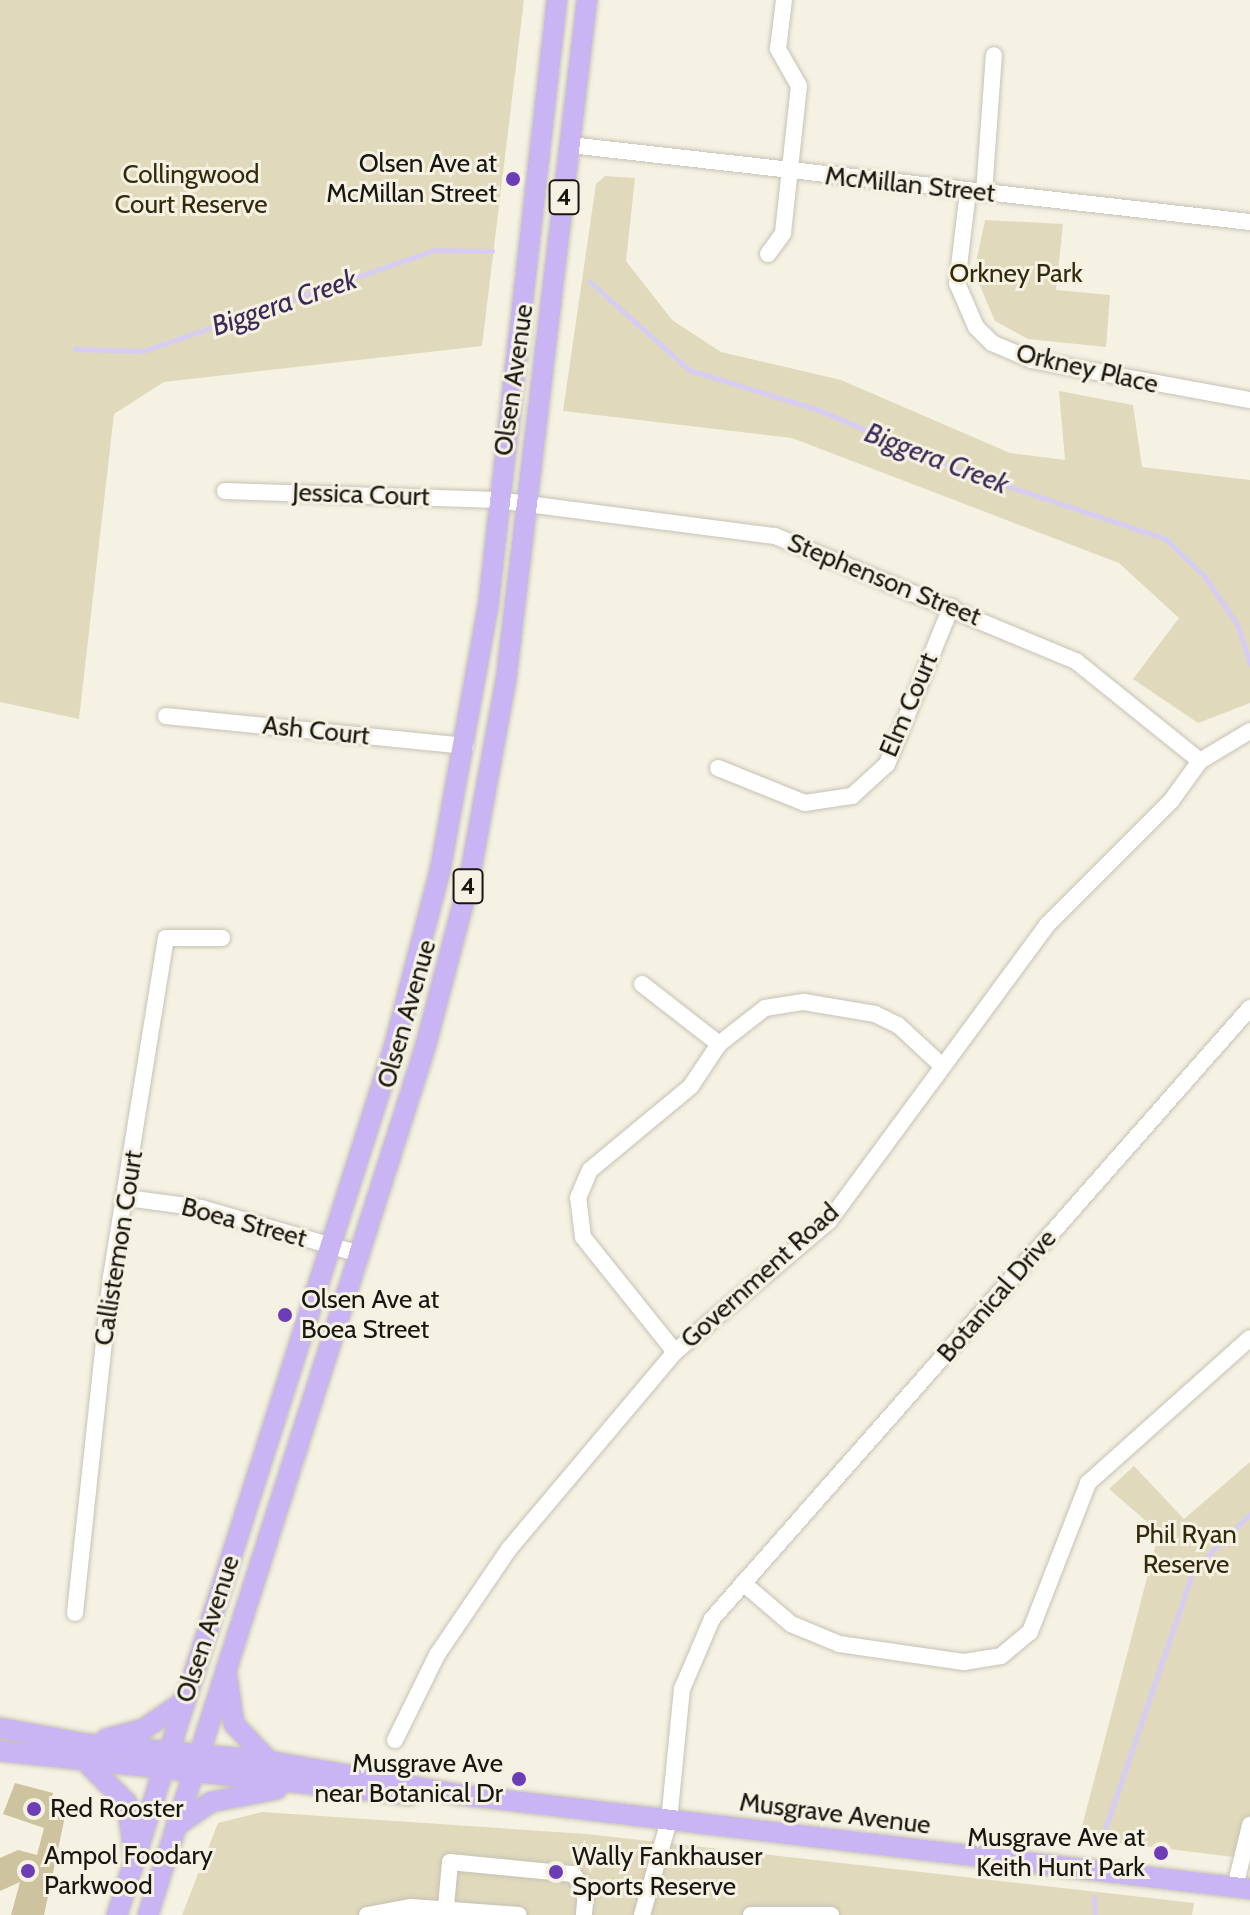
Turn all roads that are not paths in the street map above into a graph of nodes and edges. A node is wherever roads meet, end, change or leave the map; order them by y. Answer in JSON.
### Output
{"nodes":[{"id":1,"x":557,"y":0,"type":"edge"},
{"id":2,"x":587,"y":0,"type":"edge"},
{"id":3,"x":784,"y":0,"type":"edge"},
{"id":4,"x":994,"y":55,"type":"dead end"},
{"id":5,"x":570,"y":145,"type":"junction"},
{"id":6,"x":793,"y":172,"type":"junction"},
{"id":7,"x":976,"y":192,"type":"junction"},
{"id":8,"x":1250,"y":222,"type":"edge"},
{"id":9,"x":768,"y":254,"type":"dead end"},
{"id":10,"x":1250,"y":400,"type":"edge"},
{"id":11,"x":225,"y":491,"type":"dead end"},
{"id":12,"x":497,"y":500,"type":"junction"},
{"id":13,"x":526,"y":506,"type":"junction"},
{"id":14,"x":951,"y":607,"type":"junction"},
{"id":15,"x":166,"y":716,"type":"dead end"},
{"id":16,"x":1250,"y":731,"type":"edge"},
{"id":17,"x":465,"y":746,"type":"junction"},
{"id":18,"x":1200,"y":761,"type":"junction"},
{"id":19,"x":718,"y":768,"type":"dead end"},
{"id":20,"x":222,"y":938,"type":"dead end"},
{"id":21,"x":642,"y":984,"type":"dead end"},
{"id":22,"x":1250,"y":1008,"type":"edge"},
{"id":23,"x":719,"y":1044,"type":"junction"},
{"id":24,"x":941,"y":1065,"type":"junction"},
{"id":25,"x":127,"y":1198,"type":"junction"},
{"id":26,"x":330,"y":1247,"type":"junction"},
{"id":27,"x":359,"y":1254,"type":"junction"},
{"id":28,"x":1250,"y":1338,"type":"edge"},
{"id":29,"x":675,"y":1352,"type":"junction"},
{"id":30,"x":743,"y":1583,"type":"junction"},
{"id":31,"x":75,"y":1613,"type":"dead end"},
{"id":32,"x":225,"y":1661,"type":"junction"},
{"id":33,"x":184,"y":1701,"type":"junction"},
{"id":34,"x":0,"y":1728,"type":"edge"},
{"id":35,"x":395,"y":1740,"type":"dead end"},
{"id":36,"x":87,"y":1744,"type":"junction"},
{"id":37,"x":0,"y":1751,"type":"edge"},
{"id":38,"x":172,"y":1752,"type":"junction"},
{"id":39,"x":197,"y":1754,"type":"junction"},
{"id":40,"x":269,"y":1761,"type":"junction"},
{"id":41,"x":90,"y":1766,"type":"junction"},
{"id":42,"x":165,"y":1773,"type":"junction"},
{"id":43,"x":191,"y":1775,"type":"junction"},
{"id":44,"x":293,"y":1785,"type":"junction"},
{"id":45,"x":462,"y":1795,"type":"junction"},
{"id":46,"x":669,"y":1821,"type":"junction"},
{"id":47,"x":1250,"y":1825,"type":"edge"},
{"id":48,"x":176,"y":1826,"type":"junction"},
{"id":49,"x":135,"y":1861,"type":"junction"},
{"id":50,"x":1243,"y":1888,"type":"edge"},
{"id":51,"x":446,"y":1907,"type":"junction"},
{"id":52,"x":117,"y":1915,"type":"edge"},
{"id":53,"x":148,"y":1915,"type":"edge"},
{"id":54,"x":367,"y":1915,"type":"edge"},
{"id":55,"x":519,"y":1915,"type":"edge"},
{"id":56,"x":584,"y":1915,"type":"edge"},
{"id":57,"x":642,"y":1915,"type":"edge"},
{"id":58,"x":751,"y":1915,"type":"edge"},
{"id":59,"x":831,"y":1915,"type":"edge"}],
"edges":[{"from":1,"to":12,"type":"main road","name":"Olsen Avenue","number":"4"},
{"from":2,"to":5,"type":"main road","name":"Olsen Avenue","number":"4"},
{"from":3,"to":6,"type":"street"},
{"from":4,"to":7,"type":"street","name":"Orkney Place"},
{"from":5,"to":6,"type":"street","name":"McMillan Street"},
{"from":5,"to":13,"type":"main road","name":"Olsen Avenue","number":"4"},
{"from":6,"to":7,"type":"street","name":"McMillan Street"},
{"from":6,"to":9,"type":"street"},
{"from":7,"to":8,"type":"street","name":"McMillan Street"},
{"from":7,"to":10,"type":"street","name":"Orkney Place"},
{"from":11,"to":12,"type":"street","name":"Jessica Court"},
{"from":12,"to":13,"type":"street","name":"Jessica Court"},
{"from":12,"to":17,"type":"main road","name":"Olsen Avenue","number":"4"},
{"from":13,"to":14,"type":"street","name":"Stephenson Street"},
{"from":13,"to":27,"type":"main road","name":"Olsen Avenue","number":"4"},
{"from":14,"to":18,"type":"street","name":"Stephenson Street"},
{"from":14,"to":19,"type":"street","name":"Elm Court"},
{"from":15,"to":17,"type":"street","name":"Ash Court"},
{"from":16,"to":18,"type":"street","name":"Government Road"},
{"from":17,"to":26,"type":"main road","name":"Olsen Avenue","number":"4"},
{"from":18,"to":24,"type":"street","name":"Government Road"},
{"from":20,"to":25,"type":"street","name":"Callistemon Court"},
{"from":21,"to":23,"type":"street"},
{"from":22,"to":30,"type":"street","name":"Botanical Drive"},
{"from":23,"to":24,"type":"street"},
{"from":23,"to":29,"type":"street"},
{"from":24,"to":29,"type":"street","name":"Government Road"},
{"from":25,"to":26,"type":"street","name":"Boea Street"},
{"from":25,"to":31,"type":"street","name":"Callistemon Court"},
{"from":26,"to":27,"type":"street","name":"Boea Street"},
{"from":26,"to":33,"type":"main road","name":"Olsen Avenue","number":"4"},
{"from":27,"to":32,"type":"main road","name":"Olsen Avenue","number":"4"},
{"from":28,"to":30,"type":"street"},
{"from":29,"to":35,"type":"street","name":"Government Road"},
{"from":30,"to":46,"type":"street","name":"Botanical Drive"},
{"from":32,"to":39,"type":"main road","name":"Olsen Avenue","number":"4"},
{"from":32,"to":40,"type":"main road"},
{"from":33,"to":36,"type":"main road"},
{"from":33,"to":38,"type":"main road","name":"Olsen Avenue","number":"4"},
{"from":34,"to":36,"type":"main road","name":"Musgrave Avenue"},
{"from":36,"to":38,"type":"main road","name":"Musgrave Avenue"},
{"from":37,"to":41,"type":"main road","name":"Musgrave Avenue"},
{"from":38,"to":39,"type":"main road","name":"Musgrave Avenue"},
{"from":38,"to":42,"type":"main road","name":"Olsen Avenue","number":"4"},
{"from":39,"to":40,"type":"main road","name":"Musgrave Avenue"},
{"from":39,"to":43,"type":"main road","name":"Olsen Avenue","number":"4"},
{"from":40,"to":45,"type":"main road","name":"Musgrave Avenue"},
{"from":41,"to":42,"type":"main road","name":"Musgrave Avenue"},
{"from":41,"to":49,"type":"main road"},
{"from":42,"to":43,"type":"main road","name":"Musgrave Avenue"},
{"from":42,"to":49,"type":"main road","name":"Olsen Avenue","number":"4"},
{"from":43,"to":44,"type":"main road","name":"Musgrave Avenue"},
{"from":43,"to":48,"type":"main road","name":"Olsen Avenue","number":"4"},
{"from":44,"to":45,"type":"main road","name":"Musgrave Avenue"},
{"from":44,"to":48,"type":"main road"},
{"from":45,"to":46,"type":"main road","name":"Musgrave Avenue"},
{"from":46,"to":50,"type":"main road","name":"Musgrave Avenue"},
{"from":46,"to":57,"type":"street","name":"Botanical Drive"},
{"from":47,"to":50,"type":"street"},
{"from":48,"to":53,"type":"main road","name":"Olsen Avenue","number":"4"},
{"from":49,"to":52,"type":"main road","name":"Olsen Avenue","number":"4"},
{"from":51,"to":54,"type":"street"},
{"from":51,"to":55,"type":"street"},
{"from":51,"to":56,"type":"street"},
{"from":58,"to":59,"type":"street"}]}
